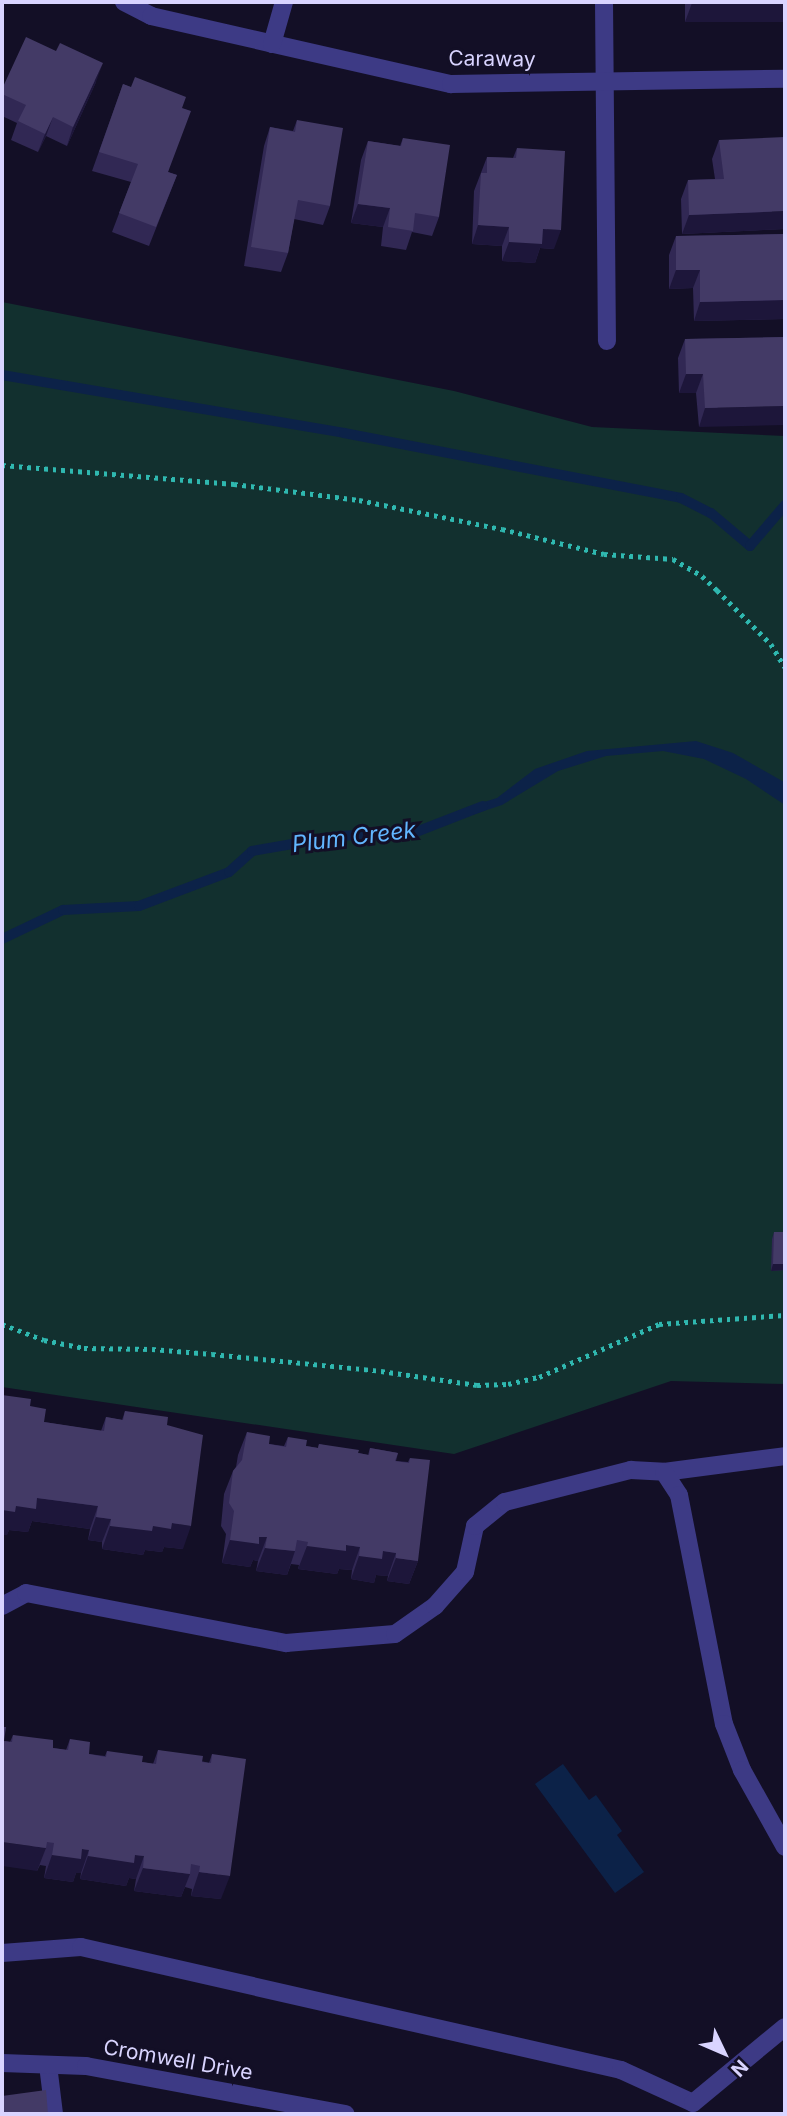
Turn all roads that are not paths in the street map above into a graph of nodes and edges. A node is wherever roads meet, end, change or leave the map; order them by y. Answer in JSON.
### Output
{"nodes":[{"id":1,"x":124,"y":2,"type":"edge"},
{"id":2,"x":284,"y":2,"type":"edge"},
{"id":3,"x":604,"y":2,"type":"edge"},
{"id":4,"x":272,"y":44,"type":"junction"},
{"id":5,"x":785,"y":79,"type":"edge"},
{"id":6,"x":605,"y":82,"type":"junction"},
{"id":7,"x":607,"y":341,"type":"dead end"},
{"id":8,"x":785,"y":1456,"type":"edge"},
{"id":9,"x":664,"y":1472,"type":"junction"},
{"id":10,"x":2,"y":1606,"type":"edge"},
{"id":11,"x":785,"y":1847,"type":"edge"},
{"id":12,"x":2,"y":1954,"type":"edge"},
{"id":13,"x":785,"y":2027,"type":"edge"},
{"id":14,"x":2,"y":2063,"type":"edge"},
{"id":15,"x":48,"y":2065,"type":"junction"},
{"id":16,"x":693,"y":2109,"type":"edge"},
{"id":17,"x":54,"y":2114,"type":"edge"},
{"id":18,"x":346,"y":2114,"type":"edge"}],
"edges":[{"from":1,"to":4,"type":"street","name":"Caraway"},
{"from":2,"to":4,"type":"street"},
{"from":3,"to":6,"type":"street"},
{"from":4,"to":6,"type":"street","name":"Caraway"},
{"from":5,"to":6,"type":"street","name":"Caraway"},
{"from":6,"to":7,"type":"street"},
{"from":8,"to":9,"type":"street"},
{"from":9,"to":10,"type":"street"},
{"from":9,"to":11,"type":"street"},
{"from":12,"to":16,"type":"street"},
{"from":13,"to":16,"type":"street"},
{"from":14,"to":15,"type":"street","name":"Cromwell Drive"},
{"from":15,"to":17,"type":"street"},
{"from":15,"to":18,"type":"street","name":"Cromwell Drive"}]}
